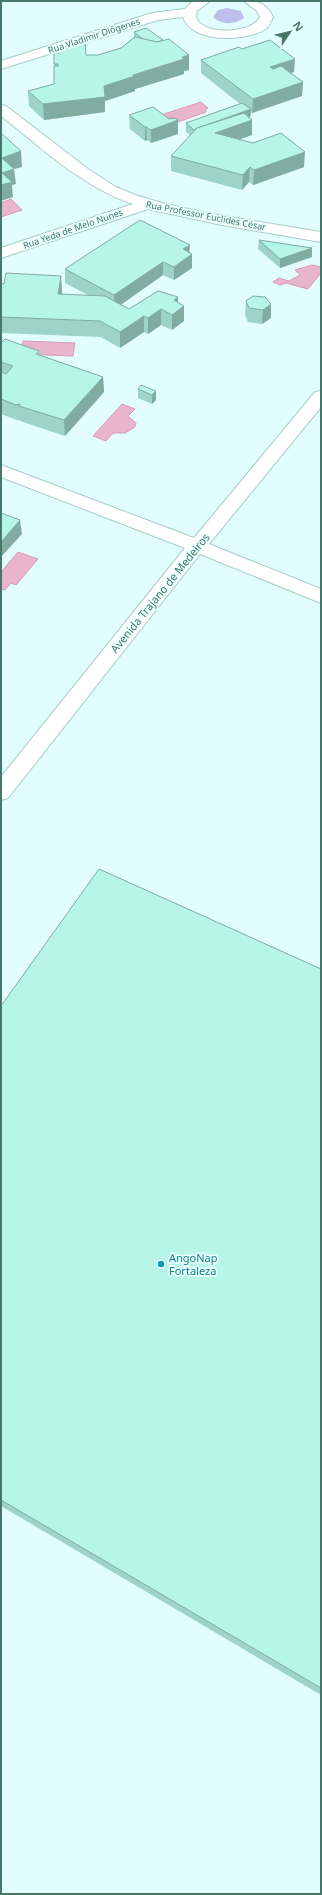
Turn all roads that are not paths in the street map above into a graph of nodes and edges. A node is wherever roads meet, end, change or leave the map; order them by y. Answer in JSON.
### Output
{"nodes":[{"id":1,"x":204,"y":1,"type":"edge"},
{"id":2,"x":250,"y":1,"type":"edge"},
{"id":3,"x":189,"y":13,"type":"junction"},
{"id":4,"x":1,"y":65,"type":"edge"},
{"id":5,"x":1,"y":109,"type":"edge"},
{"id":6,"x":145,"y":205,"type":"junction"},
{"id":7,"x":321,"y":237,"type":"edge"},
{"id":8,"x":1,"y":253,"type":"edge"},
{"id":9,"x":321,"y":396,"type":"edge"},
{"id":10,"x":1,"y":471,"type":"edge"},
{"id":11,"x":197,"y":546,"type":"junction"},
{"id":12,"x":321,"y":596,"type":"edge"},
{"id":13,"x":1,"y":792,"type":"edge"}],
"edges":[{"from":1,"to":3,"type":"street"},
{"from":2,"to":3,"type":"street"},
{"from":3,"to":4,"type":"street","name":"Rua Vladimir Diógenes"},
{"from":5,"to":6,"type":"street","name":"Rua Professor Euclides César"},
{"from":6,"to":7,"type":"street","name":"Rua Professor Euclides César"},
{"from":6,"to":8,"type":"street","name":"Rua Yeda de Melo Nunes"},
{"from":9,"to":11,"type":"street","name":"Avenida Trajano de Medeiros"},
{"from":10,"to":11,"type":"street"},
{"from":11,"to":12,"type":"street"},
{"from":11,"to":13,"type":"street","name":"Avenida Trajano de Medeiros"}]}
